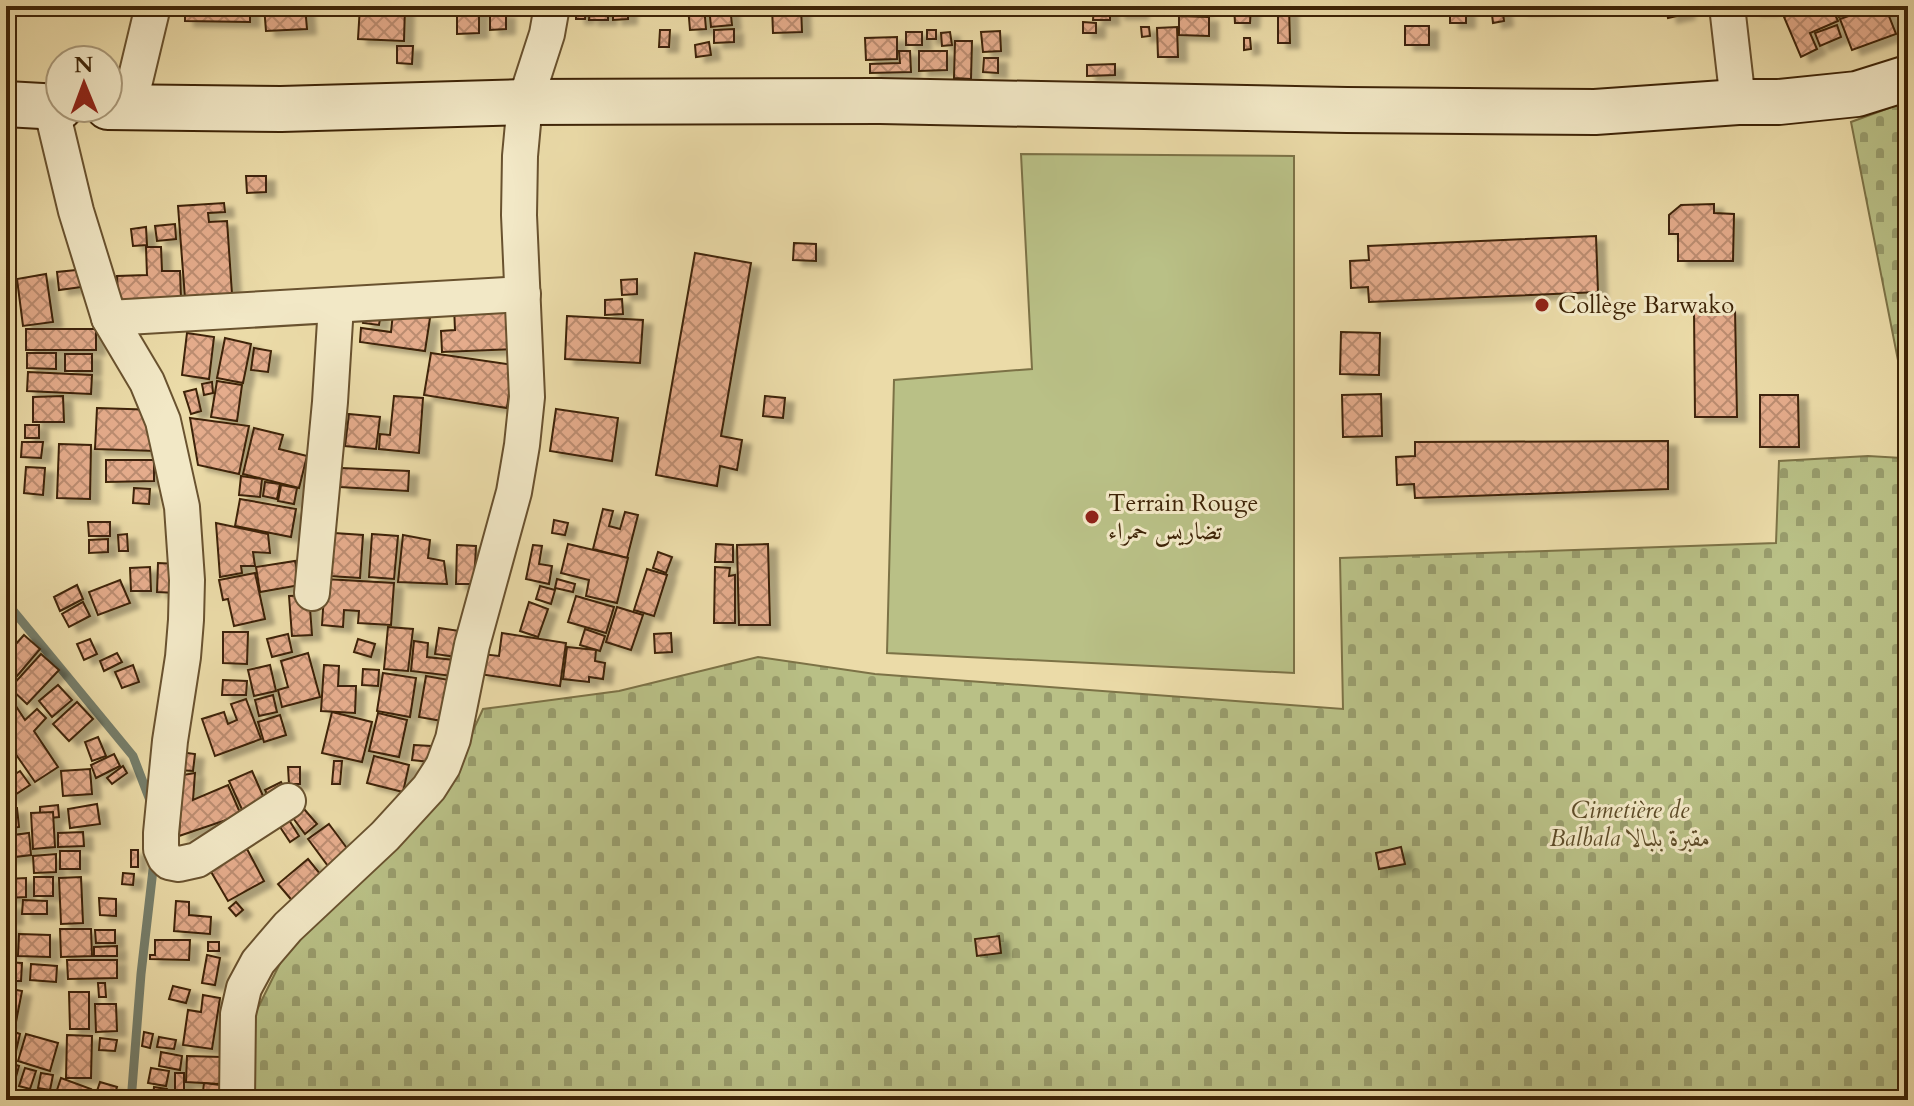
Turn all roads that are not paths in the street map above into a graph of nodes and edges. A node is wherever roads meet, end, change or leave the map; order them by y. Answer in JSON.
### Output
{"nodes":[{"id":1,"x":153,"y":6,"type":"edge"},
{"id":2,"x":552,"y":6,"type":"edge"},
{"id":3,"x":1727,"y":6,"type":"edge"},
{"id":4,"x":1908,"y":78,"type":"edge"},
{"id":5,"x":124,"y":91,"type":"edge"},
{"id":6,"x":525,"y":102,"type":"junction"},
{"id":7,"x":1738,"y":102,"type":"junction"},
{"id":8,"x":6,"y":104,"type":"edge"},
{"id":9,"x":44,"y":106,"type":"edge"},
{"id":10,"x":124,"y":106,"type":"edge"},
{"id":11,"x":59,"y":124,"type":"edge"},
{"id":12,"x":523,"y":294,"type":"junction"},
{"id":13,"x":336,"y":305,"type":"junction"},
{"id":14,"x":109,"y":318,"type":"junction"},
{"id":15,"x":312,"y":593,"type":"dead end"},
{"id":16,"x":288,"y":801,"type":"dead end"},
{"id":17,"x":237,"y":1100,"type":"edge"}],
"edges":[{"from":1,"to":5,"type":"street"},
{"from":2,"to":6,"type":"street"},
{"from":3,"to":7,"type":"street"},
{"from":4,"to":7,"type":"main road"},
{"from":6,"to":7,"type":"main road"},
{"from":6,"to":10,"type":"main road"},
{"from":6,"to":12,"type":"street"},
{"from":8,"to":9,"type":"main road"},
{"from":11,"to":14,"type":"street"},
{"from":12,"to":13,"type":"street"},
{"from":12,"to":17,"type":"street"},
{"from":13,"to":14,"type":"street"},
{"from":13,"to":15,"type":"street"},
{"from":14,"to":16,"type":"street"}]}
